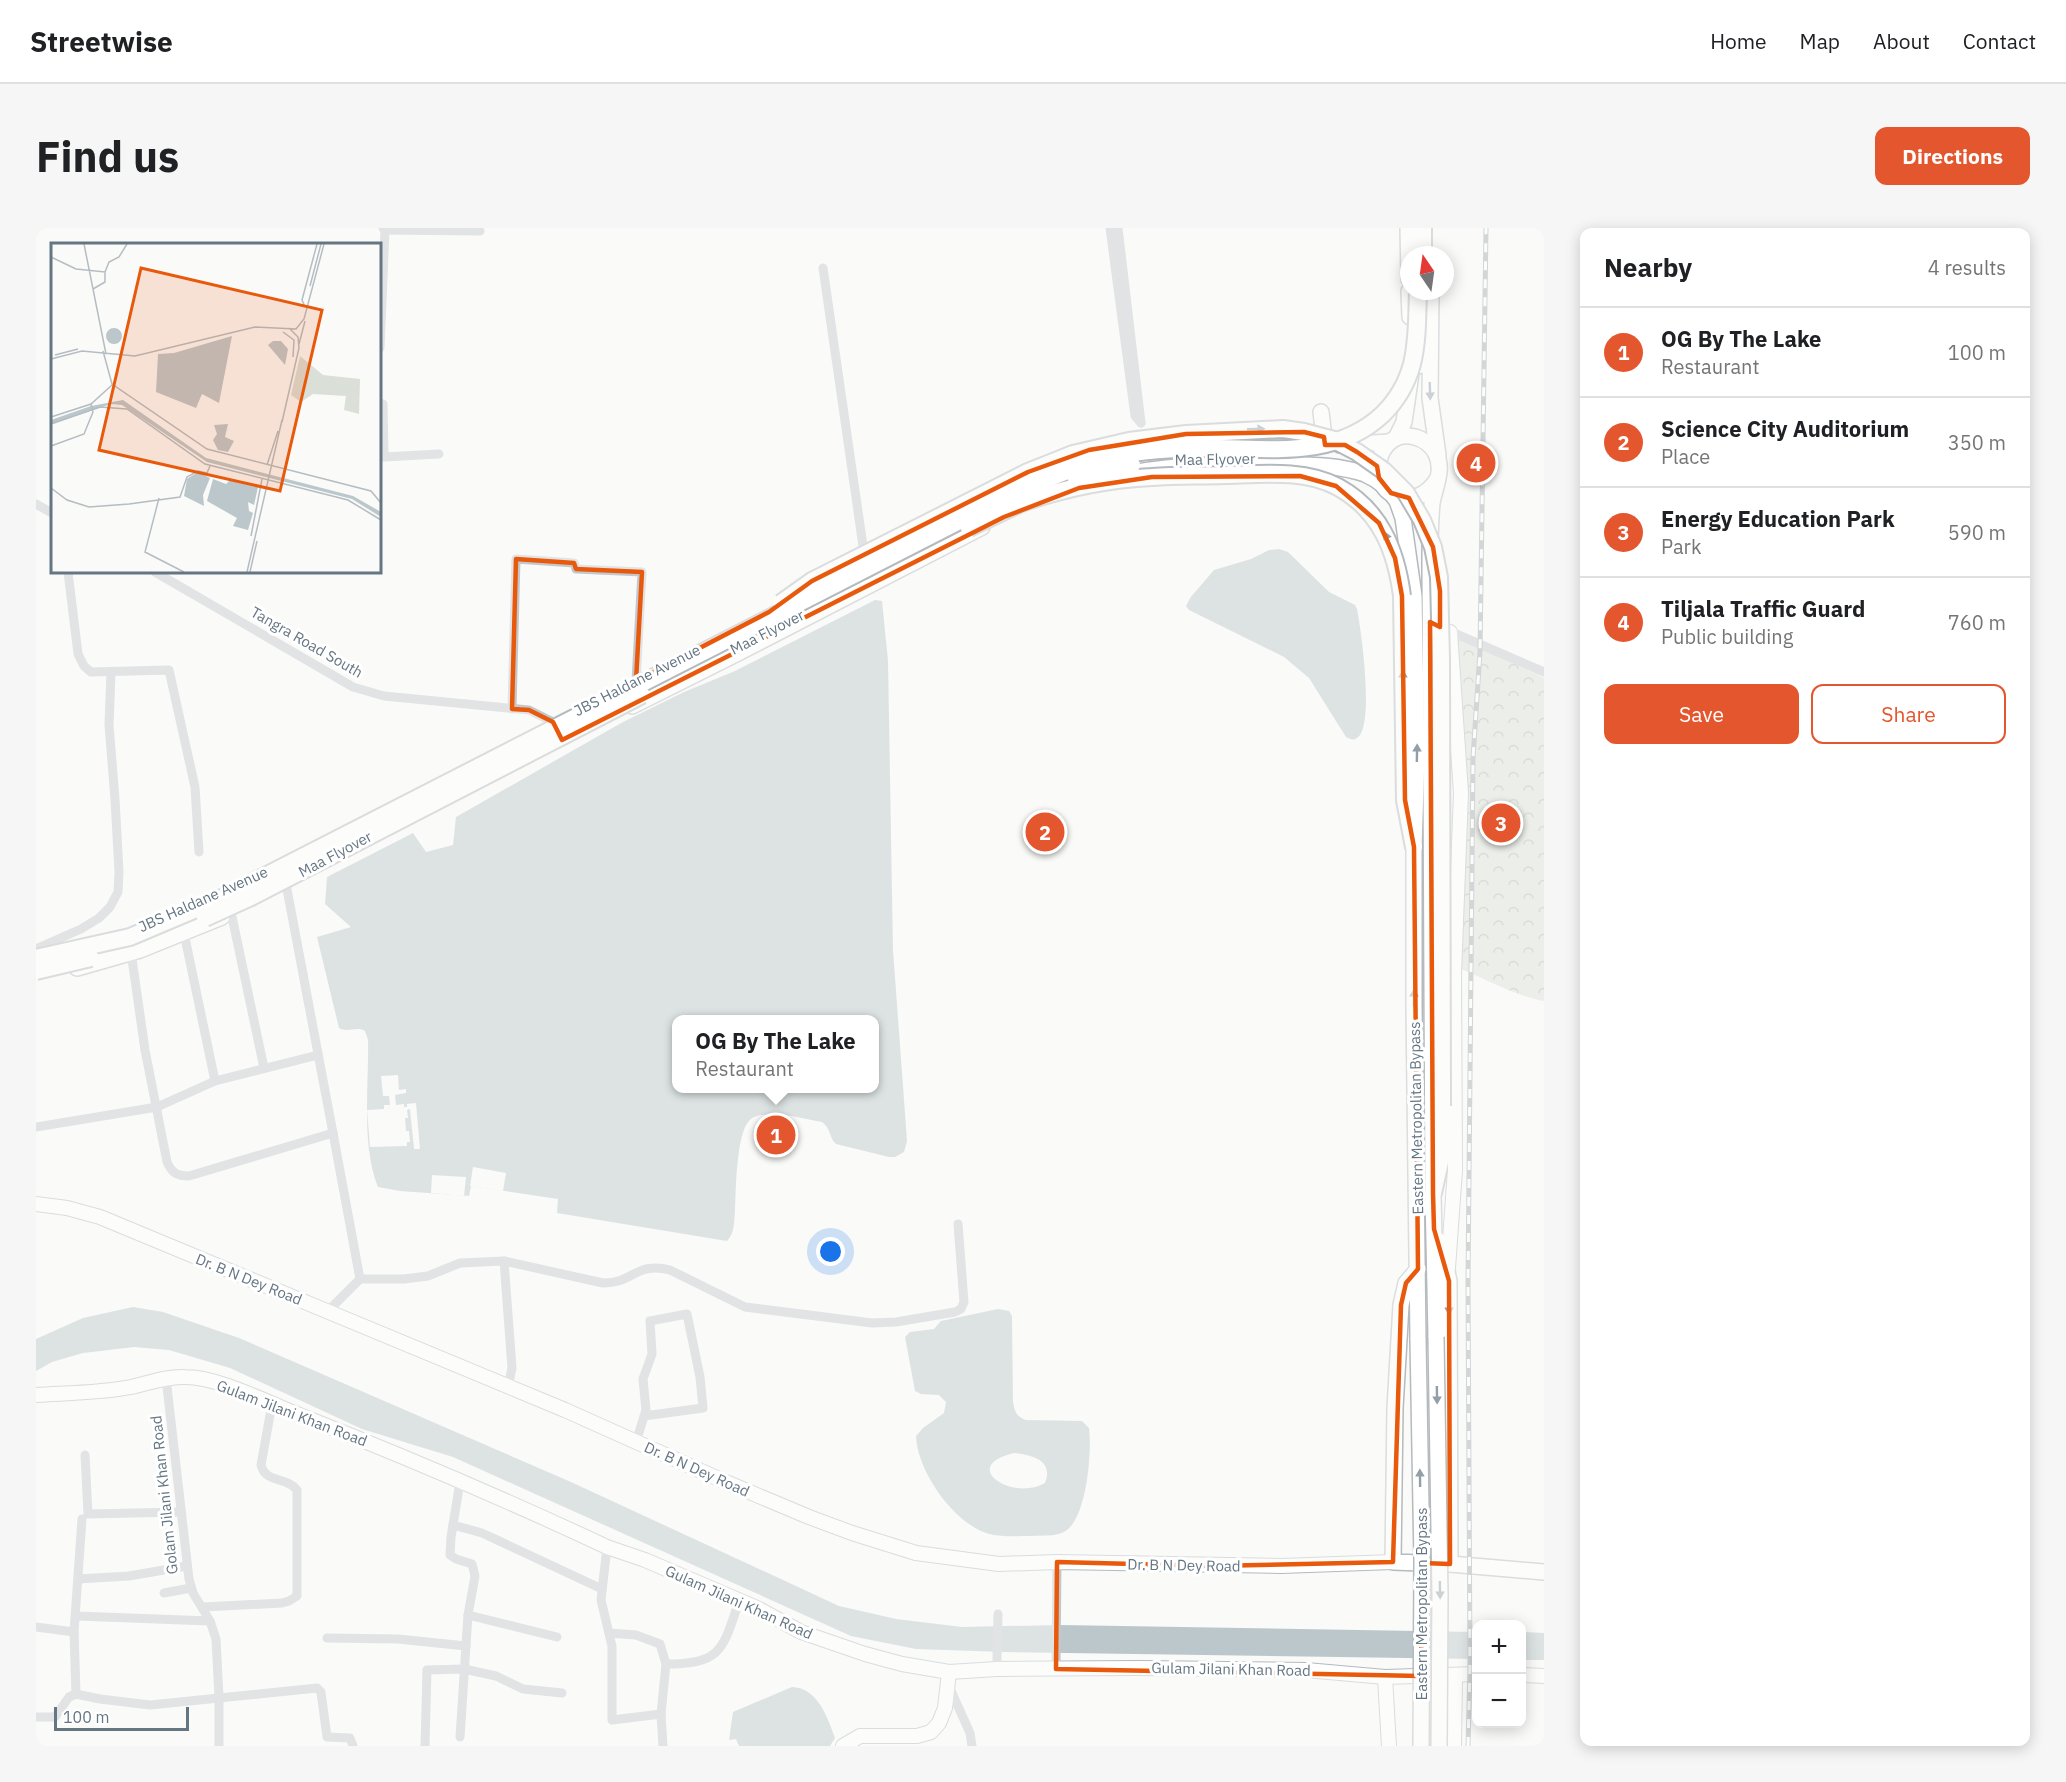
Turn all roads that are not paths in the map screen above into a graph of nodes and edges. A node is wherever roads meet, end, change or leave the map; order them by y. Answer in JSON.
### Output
{"nodes":[{"id":1,"x":1110,"y":228,"type":"edge"},
{"id":2,"x":1118,"y":228,"type":"edge"},
{"id":3,"x":1423,"y":228,"type":"edge"},
{"id":4,"x":1430,"y":228,"type":"edge"},
{"id":5,"x":384,"y":229,"type":"edge"},
{"id":6,"x":1409,"y":230,"type":"edge"},
{"id":7,"x":480,"y":231,"type":"dead end"},
{"id":8,"x":1409,"y":246,"type":"edge"},
{"id":9,"x":1415,"y":246,"type":"edge"},
{"id":10,"x":1424,"y":246,"type":"edge"},
{"id":11,"x":1430,"y":246,"type":"edge"},
{"id":12,"x":823,"y":268,"type":"dead end"},
{"id":13,"x":1409,"y":300,"type":"edge"},
{"id":14,"x":1418,"y":300,"type":"edge"},
{"id":15,"x":1424,"y":300,"type":"edge"},
{"id":16,"x":1431,"y":300,"type":"edge"},
{"id":17,"x":381,"y":318,"type":"edge"},
{"id":18,"x":381,"y":404,"type":"edge"},
{"id":19,"x":1322,"y":412,"type":"dead end"},
{"id":20,"x":1393,"y":440,"type":"junction"},
{"id":21,"x":1325,"y":446,"type":"junction"},
{"id":22,"x":439,"y":454,"type":"dead end"},
{"id":23,"x":1438,"y":456,"type":"junction"},
{"id":24,"x":1438,"y":478,"type":"junction"},
{"id":25,"x":1387,"y":490,"type":"junction"},
{"id":26,"x":36,"y":504,"type":"edge"},
{"id":27,"x":1018,"y":504,"type":"junction"},
{"id":28,"x":51,"y":512,"type":"edge"},
{"id":29,"x":862,"y":546,"type":"dead end"},
{"id":30,"x":68,"y":573,"type":"edge"},
{"id":31,"x":156,"y":573,"type":"edge"},
{"id":32,"x":1430,"y":622,"type":"junction"},
{"id":33,"x":1450,"y":632,"type":"junction"},
{"id":34,"x":743,"y":633,"type":"junction"},
{"id":35,"x":111,"y":672,"type":"junction"},
{"id":36,"x":1544,"y":672,"type":"edge"},
{"id":37,"x":636,"y":681,"type":"junction"},
{"id":38,"x":512,"y":709,"type":"junction"},
{"id":39,"x":553,"y":722,"type":"junction"},
{"id":40,"x":562,"y":740,"type":"junction"},
{"id":41,"x":1414,"y":847,"type":"junction"},
{"id":42,"x":199,"y":852,"type":"dead end"},
{"id":43,"x":286,"y":884,"type":"junction"},
{"id":44,"x":231,"y":912,"type":"junction"},
{"id":45,"x":184,"y":933,"type":"junction"},
{"id":46,"x":36,"y":951,"type":"edge"},
{"id":47,"x":131,"y":952,"type":"junction"},
{"id":48,"x":36,"y":958,"type":"edge"},
{"id":49,"x":36,"y":971,"type":"edge"},
{"id":50,"x":36,"y":976,"type":"edge"},
{"id":51,"x":318,"y":1055,"type":"junction"},
{"id":52,"x":264,"y":1068,"type":"junction"},
{"id":53,"x":215,"y":1081,"type":"junction"},
{"id":54,"x":157,"y":1107,"type":"junction"},
{"id":55,"x":36,"y":1127,"type":"edge"},
{"id":56,"x":333,"y":1132,"type":"junction"},
{"id":57,"x":1433,"y":1193,"type":"junction"},
{"id":58,"x":36,"y":1204,"type":"edge"},
{"id":59,"x":958,"y":1224,"type":"dead end"},
{"id":60,"x":1434,"y":1229,"type":"junction"},
{"id":61,"x":504,"y":1261,"type":"junction"},
{"id":62,"x":1418,"y":1269,"type":"junction"},
{"id":63,"x":1448,"y":1270,"type":"junction"},
{"id":64,"x":360,"y":1279,"type":"junction"},
{"id":65,"x":328,"y":1311,"type":"junction"},
{"id":66,"x":166,"y":1378,"type":"junction"},
{"id":67,"x":508,"y":1387,"type":"junction"},
{"id":68,"x":36,"y":1395,"type":"edge"},
{"id":69,"x":273,"y":1404,"type":"junction"},
{"id":70,"x":644,"y":1416,"type":"junction"},
{"id":71,"x":636,"y":1442,"type":"junction"},
{"id":72,"x":85,"y":1455,"type":"dead end"},
{"id":73,"x":460,"y":1482,"type":"junction"},
{"id":74,"x":181,"y":1512,"type":"junction"},
{"id":75,"x":82,"y":1520,"type":"dead end"},
{"id":76,"x":453,"y":1525,"type":"junction"},
{"id":77,"x":607,"y":1546,"type":"junction"},
{"id":78,"x":1057,"y":1562,"type":"junction"},
{"id":79,"x":1393,"y":1562,"type":"junction"},
{"id":80,"x":1450,"y":1564,"type":"junction"},
{"id":81,"x":187,"y":1566,"type":"junction"},
{"id":82,"x":1544,"y":1572,"type":"edge"},
{"id":83,"x":78,"y":1580,"type":"junction"},
{"id":84,"x":191,"y":1588,"type":"junction"},
{"id":85,"x":602,"y":1589,"type":"junction"},
{"id":86,"x":164,"y":1593,"type":"dead end"},
{"id":87,"x":739,"y":1601,"type":"junction"},
{"id":88,"x":202,"y":1607,"type":"junction"},
{"id":89,"x":998,"y":1614,"type":"dead end"},
{"id":90,"x":468,"y":1615,"type":"junction"},
{"id":91,"x":76,"y":1616,"type":"junction"},
{"id":92,"x":210,"y":1620,"type":"junction"},
{"id":93,"x":36,"y":1627,"type":"edge"},
{"id":94,"x":74,"y":1632,"type":"junction"},
{"id":95,"x":609,"y":1633,"type":"junction"},
{"id":96,"x":557,"y":1637,"type":"dead end"},
{"id":97,"x":327,"y":1638,"type":"dead end"},
{"id":98,"x":466,"y":1646,"type":"junction"},
{"id":99,"x":997,"y":1660,"type":"dead end"},
{"id":100,"x":1057,"y":1663,"type":"junction"},
{"id":101,"x":666,"y":1664,"type":"junction"},
{"id":102,"x":464,"y":1669,"type":"junction"},
{"id":103,"x":1472,"y":1674,"type":"edge"},
{"id":104,"x":1455,"y":1675,"type":"junction"},
{"id":105,"x":1526,"y":1675,"type":"edge"},
{"id":106,"x":1544,"y":1676,"type":"edge"},
{"id":107,"x":1385,"y":1677,"type":"junction"},
{"id":108,"x":949,"y":1678,"type":"junction"},
{"id":109,"x":562,"y":1693,"type":"dead end"},
{"id":110,"x":76,"y":1694,"type":"junction"},
{"id":111,"x":219,"y":1697,"type":"junction"},
{"id":112,"x":661,"y":1714,"type":"junction"},
{"id":113,"x":36,"y":1717,"type":"edge"},
{"id":114,"x":460,"y":1737,"type":"dead end"},
{"id":115,"x":219,"y":1746,"type":"edge"},
{"id":116,"x":353,"y":1746,"type":"edge"},
{"id":117,"x":425,"y":1746,"type":"edge"},
{"id":118,"x":663,"y":1746,"type":"edge"},
{"id":119,"x":843,"y":1746,"type":"edge"},
{"id":120,"x":972,"y":1746,"type":"edge"},
{"id":121,"x":1389,"y":1746,"type":"edge"},
{"id":122,"x":1421,"y":1746,"type":"edge"},
{"id":123,"x":1438,"y":1746,"type":"edge"},
{"id":124,"x":1454,"y":1746,"type":"edge"}],
"edges":[{"from":1,"to":2,"type":"street"},
{"from":3,"to":10,"type":"highway"},
{"from":4,"to":11,"type":"main road"},
{"from":5,"to":7,"type":"street"},
{"from":5,"to":17,"type":"street"},
{"from":6,"to":8,"type":"main road"},
{"from":6,"to":9,"type":"highway"},
{"from":12,"to":29,"type":"street"},
{"from":13,"to":20,"type":"main road"},
{"from":14,"to":34,"type":"highway","name":"Maa Flyover","bridge":true},
{"from":15,"to":27,"type":"highway","name":"Maa Flyover","bridge":true},
{"from":16,"to":23,"type":"main road","one_way":true},
{"from":18,"to":22,"type":"street"},
{"from":19,"to":21,"type":"main road"},
{"from":20,"to":21,"type":"main road","name":"JBS Haldane Avenue"},
{"from":20,"to":23,"type":"main road"},
{"from":20,"to":25,"type":"main road"},
{"from":21,"to":37,"type":"main road","name":"JBS Haldane Avenue"},
{"from":23,"to":24,"type":"main road"},
{"from":24,"to":25,"type":"main road"},
{"from":24,"to":32,"type":"main road"},
{"from":25,"to":40,"type":"main road","name":"JBS Haldane Avenue"},
{"from":41,"to":25,"type":"main road","name":"Eastern Metropolitan Bypass","one_way":true},
{"from":26,"to":28,"type":"street"},
{"from":41,"to":27,"type":"highway","one_way":true,"bridge":true},
{"from":27,"to":49,"type":"highway","name":"Maa Flyover","bridge":true},
{"from":30,"to":35,"type":"street"},
{"from":31,"to":38,"type":"street","name":"Tangra Road South"},
{"from":32,"to":33,"type":"street"},
{"from":32,"to":57,"type":"main road"},
{"from":33,"to":36,"type":"street"},
{"from":33,"to":63,"type":"street"},
{"from":34,"to":48,"type":"highway","name":"Maa Flyover","bridge":true},
{"from":34,"to":57,"type":"highway","one_way":true,"bridge":true},
{"from":35,"to":42,"type":"street"},
{"from":35,"to":46,"type":"street"},
{"from":37,"to":38,"type":"street"},
{"from":37,"to":39,"type":"main road","name":"JBS Haldane Avenue"},
{"from":38,"to":39,"type":"street","name":"Tangra Road South"},
{"from":39,"to":40,"type":"street"},
{"from":39,"to":46,"type":"main road","name":"JBS Haldane Avenue"},
{"from":40,"to":43,"type":"main road","name":"JBS Haldane Avenue"},
{"from":62,"to":41,"type":"main road","name":"Eastern Metropolitan Bypass","one_way":true},
{"from":43,"to":44,"type":"main road","name":"JBS Haldane Avenue"},
{"from":43,"to":51,"type":"street"},
{"from":44,"to":45,"type":"main road","name":"JBS Haldane Avenue"},
{"from":44,"to":52,"type":"street"},
{"from":45,"to":47,"type":"main road","name":"JBS Haldane Avenue"},
{"from":45,"to":53,"type":"street"},
{"from":47,"to":50,"type":"main road","name":"JBS Haldane Avenue"},
{"from":47,"to":54,"type":"street"},
{"from":51,"to":52,"type":"street"},
{"from":51,"to":56,"type":"street"},
{"from":52,"to":53,"type":"street"},
{"from":53,"to":54,"type":"street"},
{"from":54,"to":55,"type":"street"},
{"from":54,"to":56,"type":"street"},
{"from":56,"to":64,"type":"street"},
{"from":57,"to":60,"type":"main road"},
{"from":58,"to":65,"type":"street","name":"Dr. B N Dey Road"},
{"from":59,"to":61,"type":"street"},
{"from":60,"to":63,"type":"main road"},
{"from":60,"to":123,"type":"main road","one_way":true,"bridge":true},
{"from":61,"to":64,"type":"street"},
{"from":61,"to":67,"type":"street"},
{"from":62,"to":79,"type":"main road"},
{"from":122,"to":62,"type":"main road","name":"Eastern Metropolitan Bypass","one_way":true,"bridge":true},
{"from":63,"to":80,"type":"main road","one_way":true},
{"from":64,"to":65,"type":"street"},
{"from":65,"to":67,"type":"street","name":"Dr. B N Dey Road"},
{"from":66,"to":68,"type":"street","name":"Gulam Jilani Khan Road"},
{"from":66,"to":69,"type":"street","name":"Gulam Jilani Khan Road"},
{"from":66,"to":74,"type":"street","name":"Golam Jilani Khan Road"},
{"from":67,"to":71,"type":"street","name":"Dr. B N Dey Road"},
{"from":69,"to":73,"type":"street","name":"Gulam Jilani Khan Road"},
{"from":69,"to":88,"type":"street"},
{"from":70,"to":70,"type":"street"},
{"from":70,"to":71,"type":"street"},
{"from":71,"to":78,"type":"street","name":"Dr. B N Dey Road"},
{"from":72,"to":74,"type":"street"},
{"from":73,"to":76,"type":"street"},
{"from":73,"to":77,"type":"street","name":"Gulam Jilani Khan Road"},
{"from":74,"to":81,"type":"street","name":"Golam Jilani Khan Road"},
{"from":75,"to":83,"type":"street"},
{"from":76,"to":85,"type":"street"},
{"from":76,"to":90,"type":"street"},
{"from":77,"to":85,"type":"street"},
{"from":77,"to":87,"type":"street","name":"Gulam Jilani Khan Road"},
{"from":78,"to":79,"type":"street","name":"Dr. B N Dey Road"},
{"from":78,"to":100,"type":"street"},
{"from":79,"to":80,"type":"main road"},
{"from":80,"to":82,"type":"main road"},
{"from":81,"to":83,"type":"street"},
{"from":81,"to":84,"type":"street","name":"Golam Jilani Khan Road"},
{"from":83,"to":91,"type":"street"},
{"from":84,"to":86,"type":"street"},
{"from":84,"to":88,"type":"street","name":"Golam Jilani Khan Road"},
{"from":85,"to":95,"type":"street"},
{"from":87,"to":101,"type":"street"},
{"from":87,"to":108,"type":"street","name":"Gulam Jilani Khan Road"},
{"from":88,"to":92,"type":"street","name":"Golam Jilani Khan Road"},
{"from":89,"to":99,"type":"street"},
{"from":90,"to":96,"type":"street"},
{"from":90,"to":98,"type":"street"},
{"from":91,"to":92,"type":"street"},
{"from":91,"to":94,"type":"street"},
{"from":92,"to":111,"type":"street","name":"Golam Jilani Khan Road"},
{"from":93,"to":94,"type":"street"},
{"from":94,"to":110,"type":"street"},
{"from":95,"to":101,"type":"street"},
{"from":95,"to":112,"type":"street"},
{"from":97,"to":98,"type":"street"},
{"from":98,"to":102,"type":"street"},
{"from":100,"to":107,"type":"street","name":"Gulam Jilani Khan Road"},
{"from":100,"to":108,"type":"street","name":"Gulam Jilani Khan Road"},
{"from":101,"to":112,"type":"street"},
{"from":102,"to":109,"type":"street"},
{"from":102,"to":114,"type":"street"},
{"from":102,"to":117,"type":"street"},
{"from":103,"to":104,"type":"street","name":"Gulam Jilani Khan Road"},
{"from":104,"to":107,"type":"street","name":"Gulam Jilani Khan Road"},
{"from":104,"to":124,"type":"street"},
{"from":105,"to":106,"type":"street"},
{"from":107,"to":121,"type":"street"},
{"from":108,"to":119,"type":"street"},
{"from":108,"to":120,"type":"street"},
{"from":110,"to":111,"type":"street"},
{"from":110,"to":113,"type":"street"},
{"from":111,"to":115,"type":"street","name":"Golam Jilani Khan Road"},
{"from":111,"to":116,"type":"street"},
{"from":112,"to":118,"type":"street"}]}
